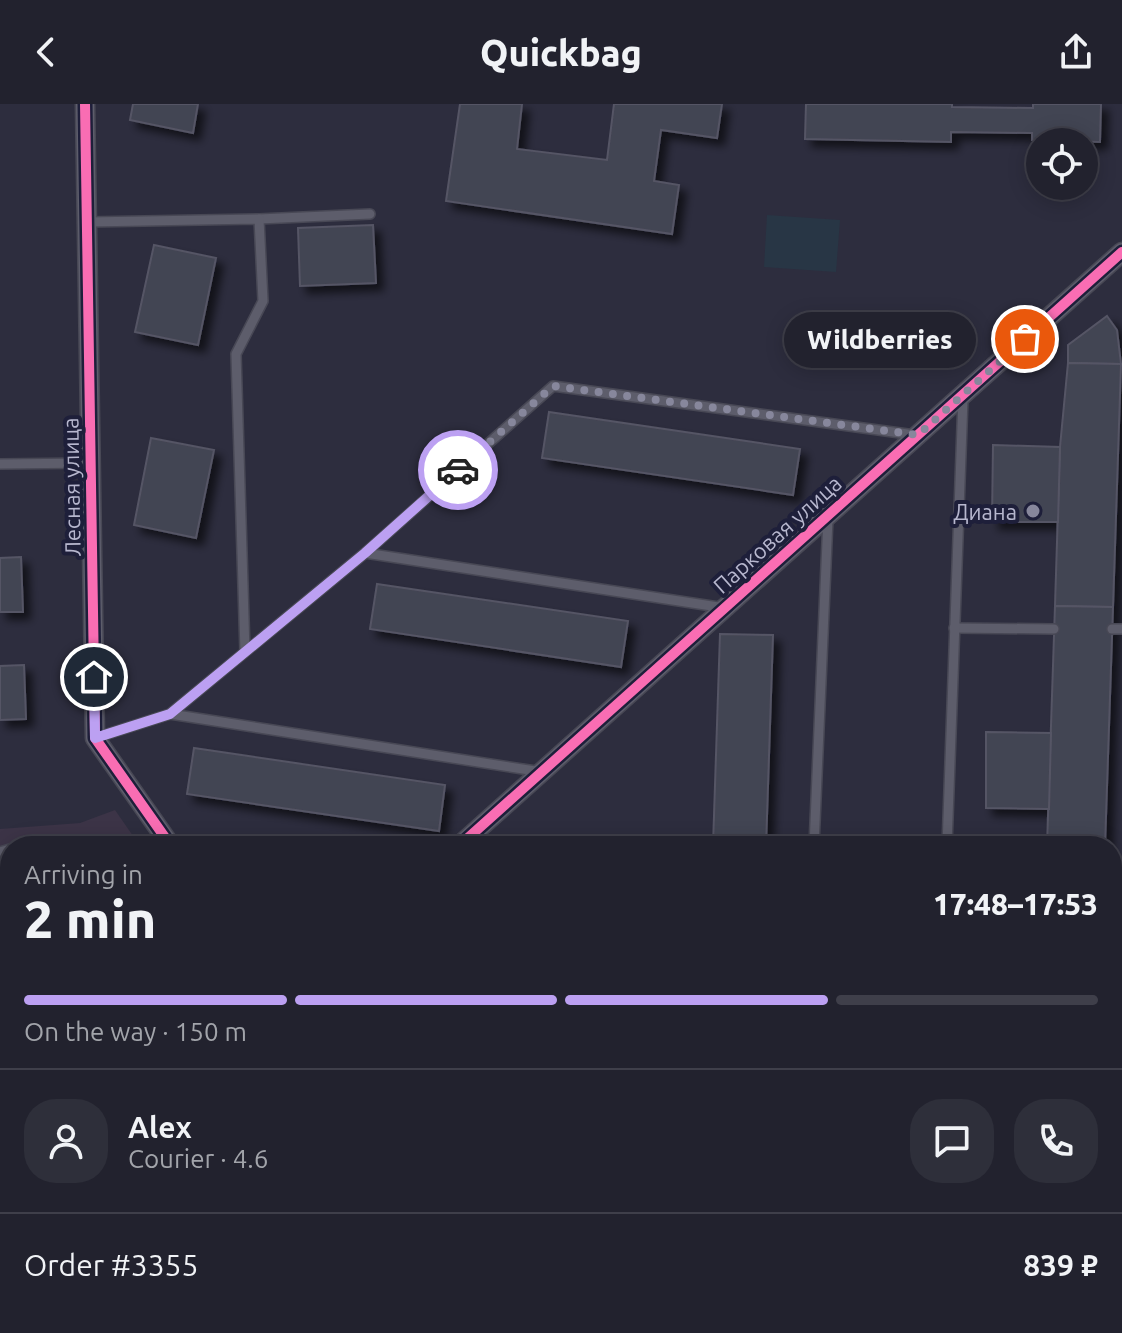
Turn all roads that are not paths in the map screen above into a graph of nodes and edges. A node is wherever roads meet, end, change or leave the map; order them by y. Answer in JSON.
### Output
{"nodes":[{"id":1,"x":85,"y":104,"type":"edge"},
{"id":2,"x":370,"y":214,"type":"dead end"},
{"id":3,"x":259,"y":219,"type":"junction"},
{"id":4,"x":88,"y":222,"type":"junction"},
{"id":5,"x":1116,"y":258,"type":"edge"},
{"id":6,"x":963,"y":395,"type":"junction"},
{"id":7,"x":918,"y":435,"type":"junction"},
{"id":8,"x":91,"y":463,"type":"junction"},
{"id":9,"x":0,"y":464,"type":"edge"},
{"id":10,"x":828,"y":516,"type":"junction"},
{"id":11,"x":365,"y":553,"type":"junction"},
{"id":12,"x":725,"y":608,"type":"junction"},
{"id":13,"x":954,"y":628,"type":"junction"},
{"id":14,"x":1054,"y":629,"type":"dead end"},
{"id":15,"x":245,"y":652,"type":"junction"},
{"id":16,"x":170,"y":714,"type":"junction"},
{"id":17,"x":95,"y":738,"type":"junction"},
{"id":18,"x":542,"y":772,"type":"junction"},
{"id":19,"x":164,"y":836,"type":"edge"},
{"id":20,"x":470,"y":836,"type":"edge"},
{"id":21,"x":814,"y":836,"type":"edge"},
{"id":22,"x":947,"y":836,"type":"edge"}],
"edges":[{"from":1,"to":4,"type":"street","name":"Лесная улица"},
{"from":2,"to":3,"type":"lane"},
{"from":3,"to":4,"type":"lane"},
{"from":3,"to":15,"type":"lane"},
{"from":4,"to":8,"type":"street","name":"Лесная улица"},
{"from":5,"to":6,"type":"street","name":"Парковая улица"},
{"from":6,"to":7,"type":"street","name":"Парковая улица"},
{"from":6,"to":13,"type":"lane"},
{"from":7,"to":10,"type":"street","name":"Парковая улица"},
{"from":7,"to":11,"type":"lane"},
{"from":8,"to":9,"type":"lane"},
{"from":8,"to":17,"type":"street","name":"Лесная улица"},
{"from":10,"to":12,"type":"street","name":"Парковая улица"},
{"from":10,"to":21,"type":"lane"},
{"from":11,"to":12,"type":"lane"},
{"from":11,"to":15,"type":"lane"},
{"from":12,"to":18,"type":"street","name":"Парковая улица"},
{"from":13,"to":14,"type":"lane"},
{"from":13,"to":22,"type":"lane"},
{"from":15,"to":16,"type":"lane"},
{"from":16,"to":17,"type":"lane"},
{"from":16,"to":18,"type":"lane"},
{"from":17,"to":19,"type":"street"},
{"from":18,"to":20,"type":"street","name":"Парковая улица"}]}
